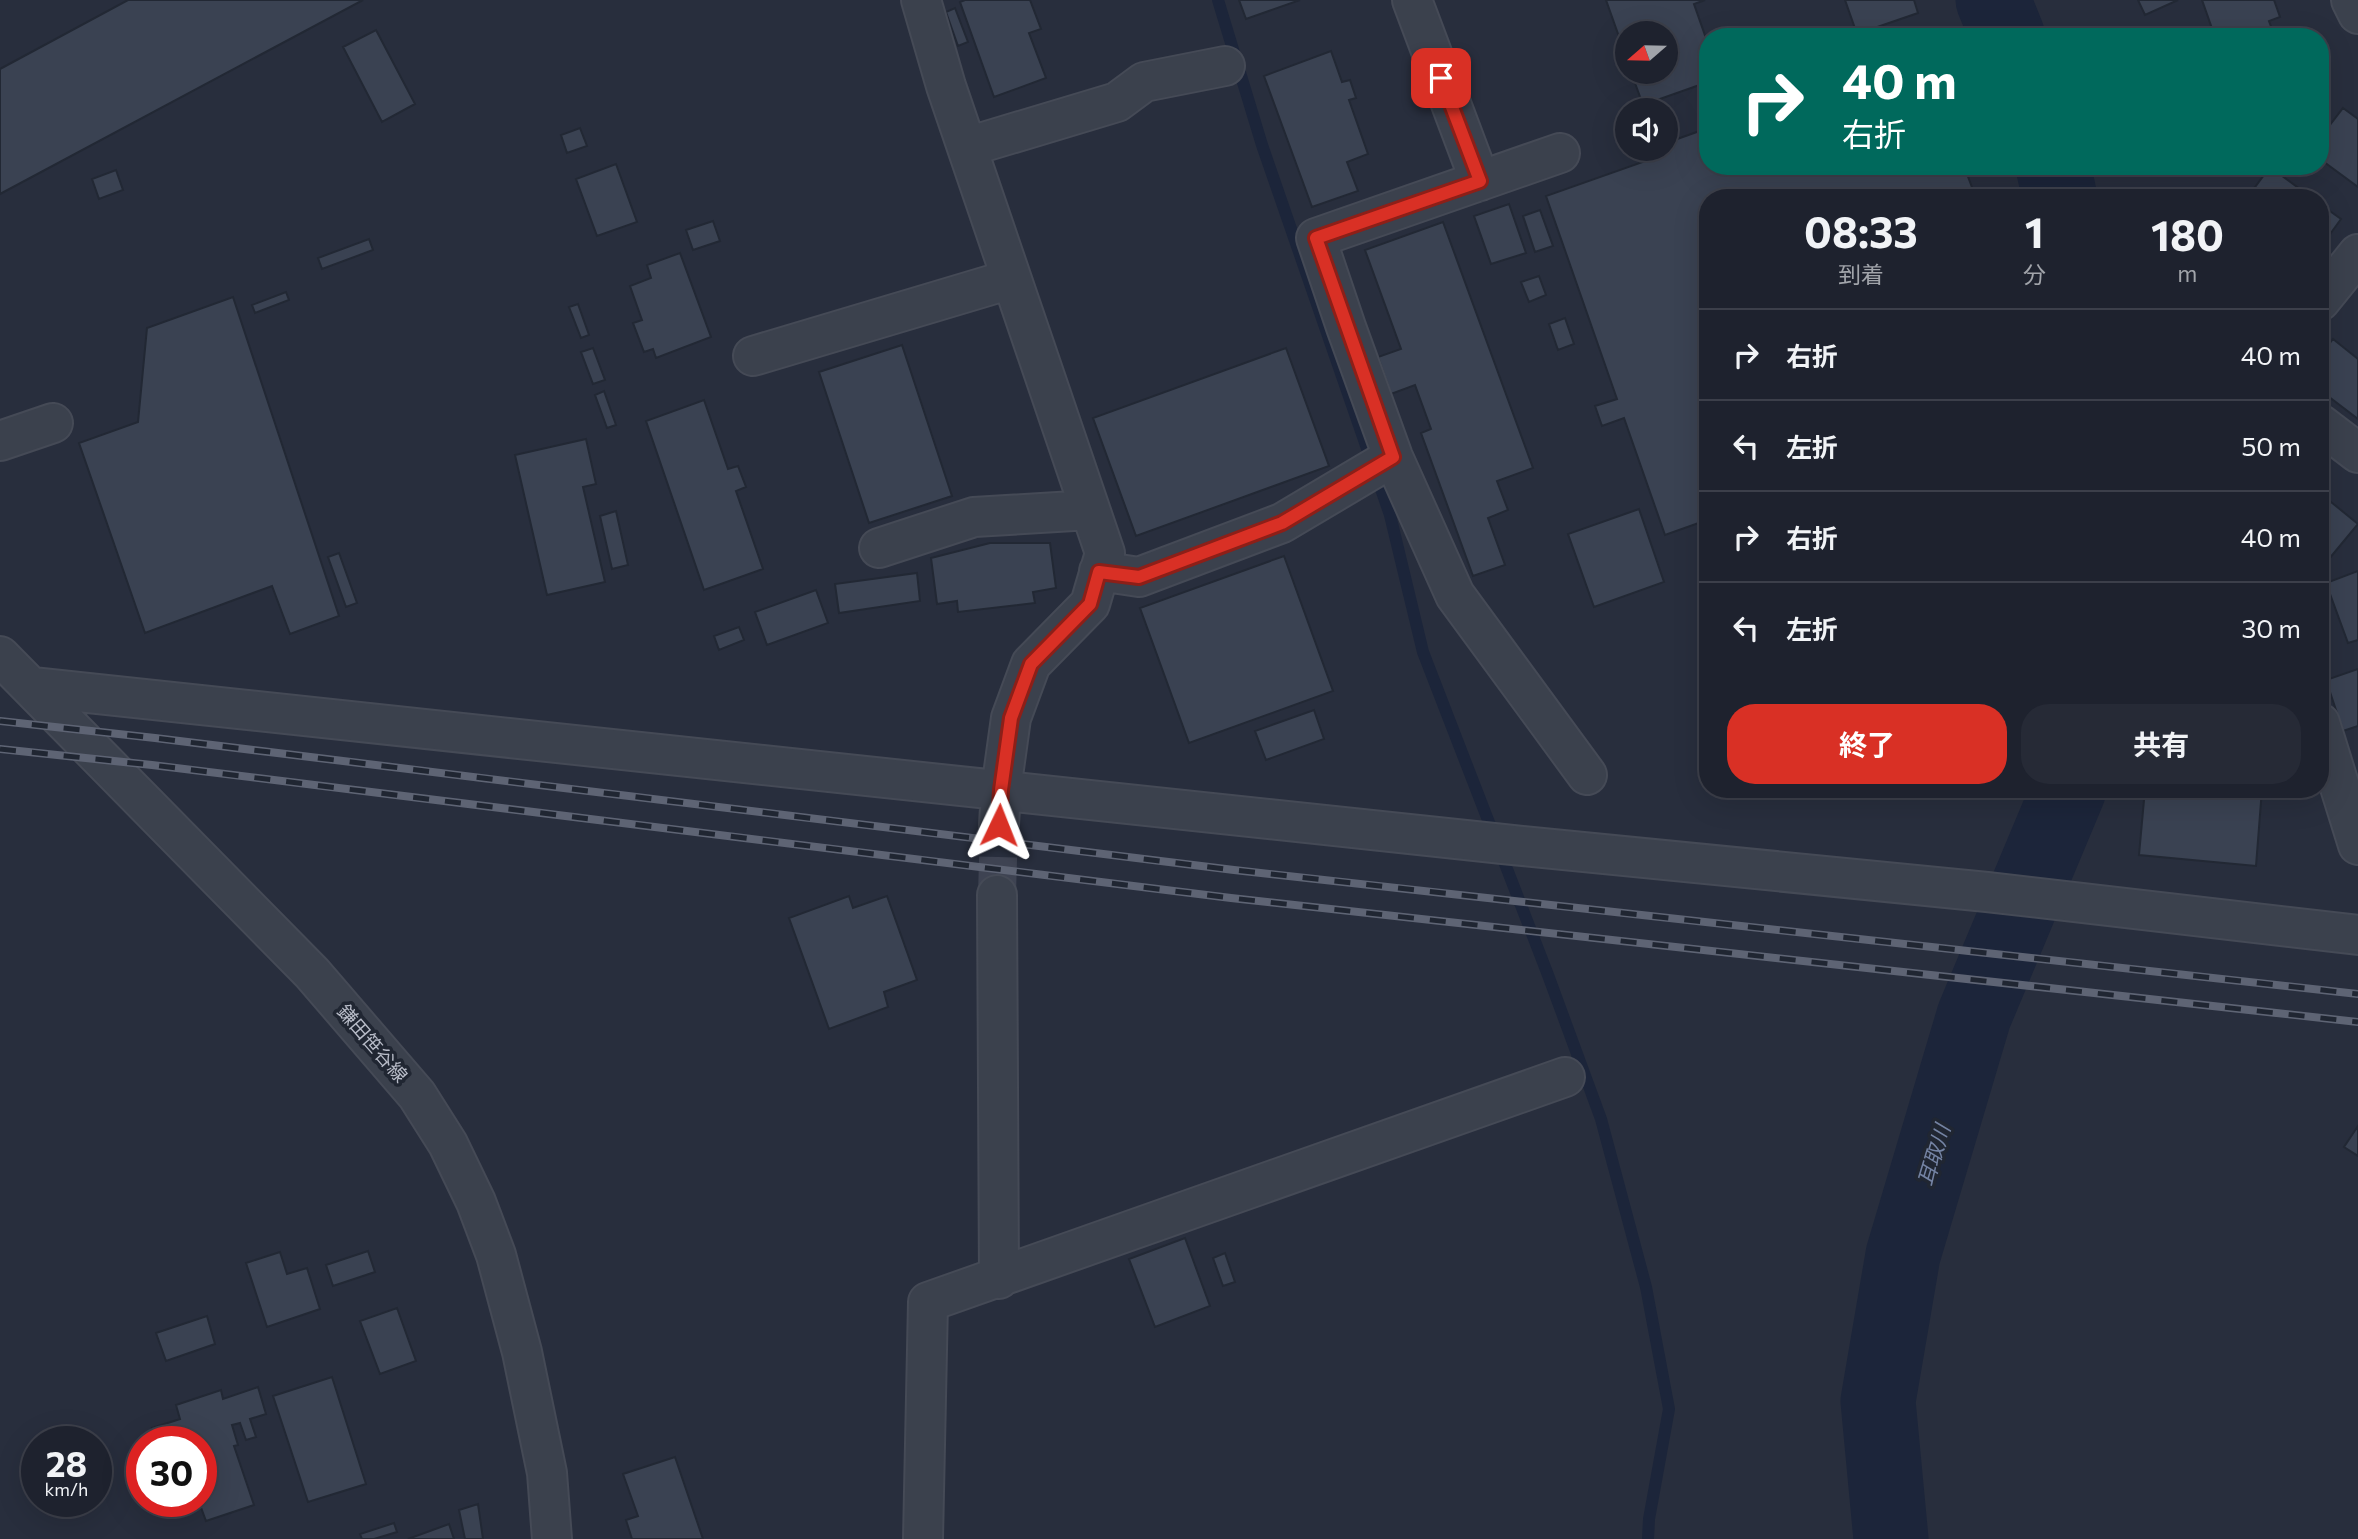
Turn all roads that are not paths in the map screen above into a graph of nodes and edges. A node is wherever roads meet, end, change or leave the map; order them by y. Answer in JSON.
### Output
{"nodes":[{"id":1,"x":921,"y":0,"type":"edge"},
{"id":2,"x":1412,"y":0,"type":"edge"},
{"id":3,"x":2351,"y":0,"type":"edge"},
{"id":4,"x":2358,"y":14,"type":"edge"},
{"id":5,"x":1225,"y":66,"type":"dead end"},
{"id":6,"x":967,"y":147,"type":"junction"},
{"id":7,"x":1560,"y":153,"type":"dead end"},
{"id":8,"x":1480,"y":181,"type":"junction"},
{"id":9,"x":2358,"y":254,"type":"edge"},
{"id":10,"x":1012,"y":279,"type":"junction"},
{"id":11,"x":2329,"y":290,"type":"edge"},
{"id":12,"x":753,"y":356,"type":"dead end"},
{"id":13,"x":53,"y":423,"type":"dead end"},
{"id":14,"x":2329,"y":431,"type":"edge"},
{"id":15,"x":0,"y":441,"type":"edge"},
{"id":16,"x":2358,"y":453,"type":"edge"},
{"id":17,"x":1381,"y":465,"type":"junction"},
{"id":18,"x":1090,"y":510,"type":"junction"},
{"id":19,"x":879,"y":548,"type":"dead end"},
{"id":20,"x":1099,"y":572,"type":"junction"},
{"id":21,"x":0,"y":656,"type":"edge"},
{"id":22,"x":32,"y":687,"type":"junction"},
{"id":23,"x":2329,"y":752,"type":"edge"},
{"id":24,"x":1587,"y":775,"type":"dead end"},
{"id":25,"x":1000,"y":808,"type":"junction"},
{"id":26,"x":2358,"y":845,"type":"edge"},
{"id":27,"x":998,"y":895,"type":"tunnel mouth"},
{"id":28,"x":2358,"y":935,"type":"edge"},
{"id":29,"x":1565,"y":1077,"type":"dead end"},
{"id":30,"x":999,"y":1279,"type":"junction"},
{"id":31,"x":552,"y":1539,"type":"edge"},
{"id":32,"x":923,"y":1539,"type":"edge"}],
"edges":[{"from":1,"to":6,"type":"street"},
{"from":2,"to":8,"type":"street"},
{"from":3,"to":4,"type":"street"},
{"from":5,"to":6,"type":"street"},
{"from":6,"to":10,"type":"street"},
{"from":7,"to":8,"type":"street"},
{"from":8,"to":17,"type":"street"},
{"from":9,"to":11,"type":"street"},
{"from":10,"to":12,"type":"street"},
{"from":10,"to":18,"type":"street"},
{"from":13,"to":15,"type":"street"},
{"from":14,"to":16,"type":"street"},
{"from":17,"to":20,"type":"street"},
{"from":17,"to":24,"type":"street"},
{"from":18,"to":19,"type":"street"},
{"from":18,"to":20,"type":"street"},
{"from":20,"to":25,"type":"street"},
{"from":21,"to":22,"type":"street","name":"鎌田笹谷線"},
{"from":22,"to":25,"type":"street"},
{"from":22,"to":31,"type":"street","name":"鎌田笹谷線"},
{"from":23,"to":26,"type":"street"},
{"from":25,"to":28,"type":"street"},
{"from":27,"to":30,"type":"street"},
{"from":29,"to":30,"type":"street"},
{"from":30,"to":32,"type":"street"}]}
